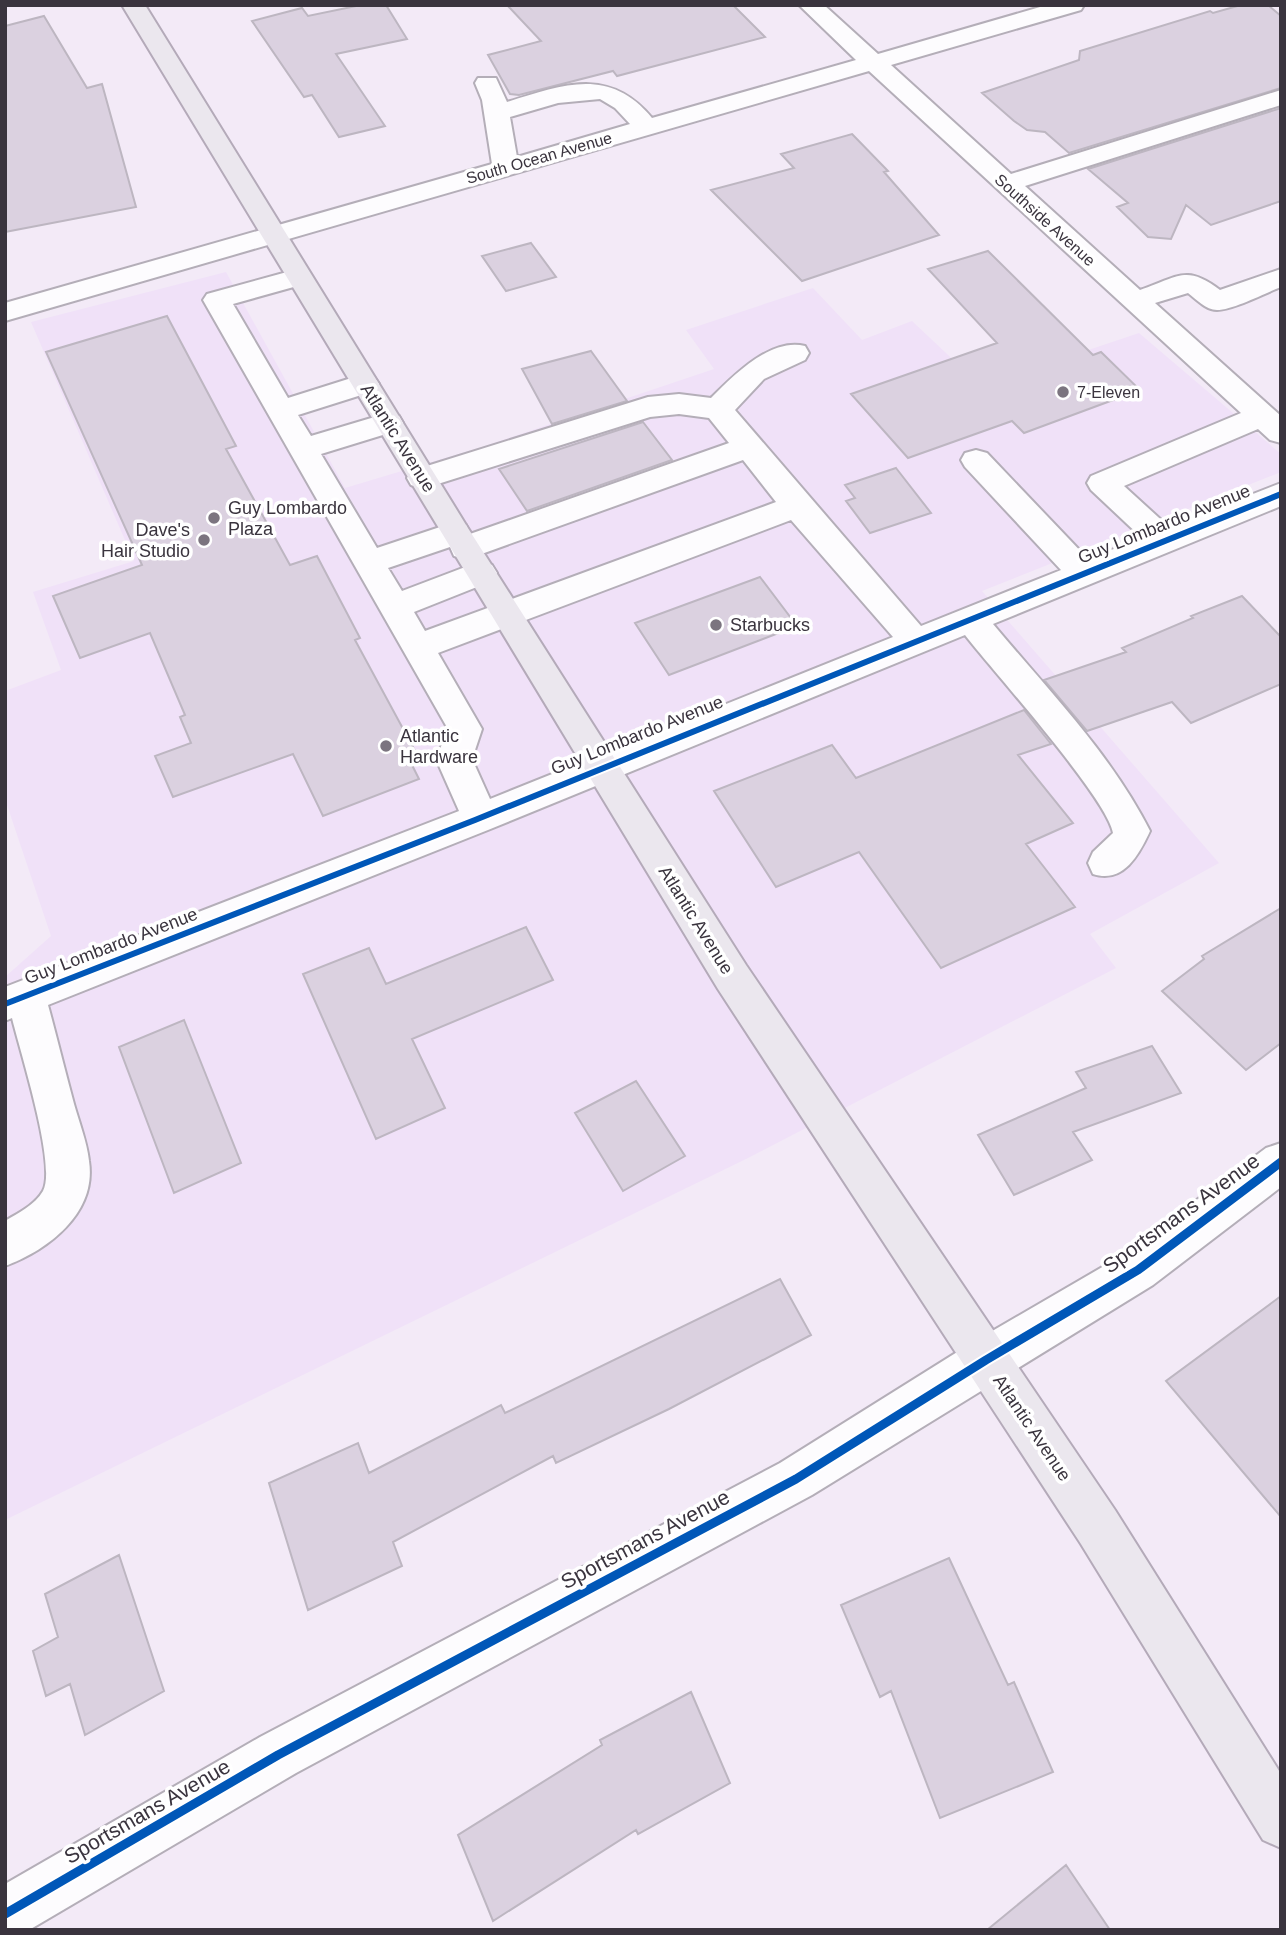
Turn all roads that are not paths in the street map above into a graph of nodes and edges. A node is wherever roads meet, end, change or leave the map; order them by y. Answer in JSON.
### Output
{"nodes":[{"id":1,"x":133,"y":5,"type":"edge"},
{"id":2,"x":810,"y":5,"type":"edge"},
{"id":3,"x":1073,"y":5,"type":"edge"},
{"id":4,"x":872,"y":63,"type":"junction"},
{"id":5,"x":488,"y":83,"type":"dead end"},
{"id":6,"x":1281,"y":97,"type":"edge"},
{"id":7,"x":497,"y":113,"type":"junction"},
{"id":8,"x":646,"y":127,"type":"junction"},
{"id":9,"x":506,"y":168,"type":"junction"},
{"id":10,"x":1006,"y":184,"type":"junction"},
{"id":11,"x":272,"y":235,"type":"junction"},
{"id":12,"x":298,"y":277,"type":"junction"},
{"id":13,"x":1281,"y":277,"type":"edge"},
{"id":14,"x":1134,"y":300,"type":"junction"},
{"id":15,"x":5,"y":312,"type":"edge"},
{"id":16,"x":794,"y":353,"type":"dead end"},
{"id":17,"x":364,"y":384,"type":"junction"},
{"id":18,"x":718,"y":409,"type":"junction"},
{"id":19,"x":281,"y":410,"type":"junction"},
{"id":20,"x":388,"y":424,"type":"junction"},
{"id":21,"x":1271,"y":424,"type":"edge"},
{"id":22,"x":747,"y":447,"type":"junction"},
{"id":23,"x":304,"y":449,"type":"junction"},
{"id":24,"x":976,"y":460,"type":"dead end"},
{"id":25,"x":422,"y":478,"type":"junction"},
{"id":26,"x":1281,"y":494,"type":"edge"},
{"id":27,"x":797,"y":506,"type":"junction"},
{"id":28,"x":1165,"y":541,"type":"junction"},
{"id":29,"x":467,"y":551,"type":"junction"},
{"id":30,"x":369,"y":564,"type":"junction"},
{"id":31,"x":1083,"y":574,"type":"junction"},
{"id":32,"x":395,"y":607,"type":"junction"},
{"id":33,"x":505,"y":613,"type":"junction"},
{"id":34,"x":970,"y":619,"type":"junction"},
{"id":35,"x":915,"y":641,"type":"junction"},
{"id":36,"x":418,"y":647,"type":"junction"},
{"id":37,"x":600,"y":767,"type":"junction"},
{"id":38,"x":480,"y":817,"type":"junction"},
{"id":39,"x":1106,"y":863,"type":"dead end"},
{"id":40,"x":16,"y":1000,"type":"edge"},
{"id":41,"x":1281,"y":1162,"type":"edge"},
{"id":42,"x":5,"y":1246,"type":"edge"},
{"id":43,"x":986,"y":1360,"type":"junction"},
{"id":44,"x":1281,"y":1822,"type":"edge"},
{"id":45,"x":5,"y":1914,"type":"edge"}],
"edges":[{"from":1,"to":11,"type":"main road","name":"Atlantic Avenue"},
{"from":2,"to":4,"type":"street","name":"Southside Avenue"},
{"from":3,"to":4,"type":"street","name":"South Ocean Avenue"},
{"from":4,"to":8,"type":"street","name":"South Ocean Avenue"},
{"from":4,"to":10,"type":"street","name":"Southside Avenue"},
{"from":5,"to":7,"type":"street"},
{"from":6,"to":10,"type":"street"},
{"from":7,"to":8,"type":"street"},
{"from":7,"to":9,"type":"street"},
{"from":8,"to":9,"type":"street","name":"South Ocean Avenue"},
{"from":9,"to":11,"type":"street","name":"South Ocean Avenue"},
{"from":10,"to":14,"type":"street","name":"Southside Avenue"},
{"from":11,"to":12,"type":"main road","name":"Atlantic Avenue"},
{"from":11,"to":15,"type":"street","name":"South Ocean Avenue"},
{"from":12,"to":17,"type":"main road","name":"Atlantic Avenue"},
{"from":12,"to":19,"type":"street"},
{"from":13,"to":14,"type":"street"},
{"from":14,"to":21,"type":"street","name":"Southside Avenue"},
{"from":16,"to":18,"type":"street"},
{"from":17,"to":19,"type":"street"},
{"from":17,"to":20,"type":"main road","name":"Atlantic Avenue"},
{"from":18,"to":22,"type":"street"},
{"from":18,"to":25,"type":"street"},
{"from":19,"to":23,"type":"street"},
{"from":20,"to":23,"type":"street"},
{"from":20,"to":25,"type":"main road","name":"Atlantic Avenue"},
{"from":21,"to":28,"type":"street"},
{"from":22,"to":27,"type":"street"},
{"from":22,"to":29,"type":"street"},
{"from":23,"to":30,"type":"street"},
{"from":24,"to":31,"type":"street"},
{"from":25,"to":29,"type":"main road","name":"Atlantic Avenue"},
{"from":26,"to":28,"type":"street","name":"Guy Lombardo Avenue"},
{"from":27,"to":33,"type":"street"},
{"from":27,"to":35,"type":"street"},
{"from":28,"to":31,"type":"street","name":"Guy Lombardo Avenue"},
{"from":29,"to":30,"type":"street"},
{"from":29,"to":32,"type":"street"},
{"from":29,"to":33,"type":"main road","name":"Atlantic Avenue"},
{"from":30,"to":32,"type":"street"},
{"from":31,"to":34,"type":"street","name":"Guy Lombardo Avenue"},
{"from":32,"to":36,"type":"street"},
{"from":33,"to":36,"type":"street"},
{"from":33,"to":37,"type":"main road","name":"Atlantic Avenue"},
{"from":34,"to":35,"type":"street","name":"Guy Lombardo Avenue"},
{"from":34,"to":39,"type":"street"},
{"from":35,"to":37,"type":"street","name":"Guy Lombardo Avenue"},
{"from":36,"to":38,"type":"street"},
{"from":37,"to":38,"type":"street","name":"Guy Lombardo Avenue"},
{"from":37,"to":43,"type":"main road","name":"Atlantic Avenue"},
{"from":38,"to":40,"type":"street","name":"Guy Lombardo Avenue"},
{"from":40,"to":42,"type":"street"},
{"from":41,"to":43,"type":"street","name":"Sportsmans Avenue"},
{"from":43,"to":44,"type":"main road","name":"Atlantic Avenue"},
{"from":43,"to":45,"type":"street","name":"Sportsmans Avenue"}]}
